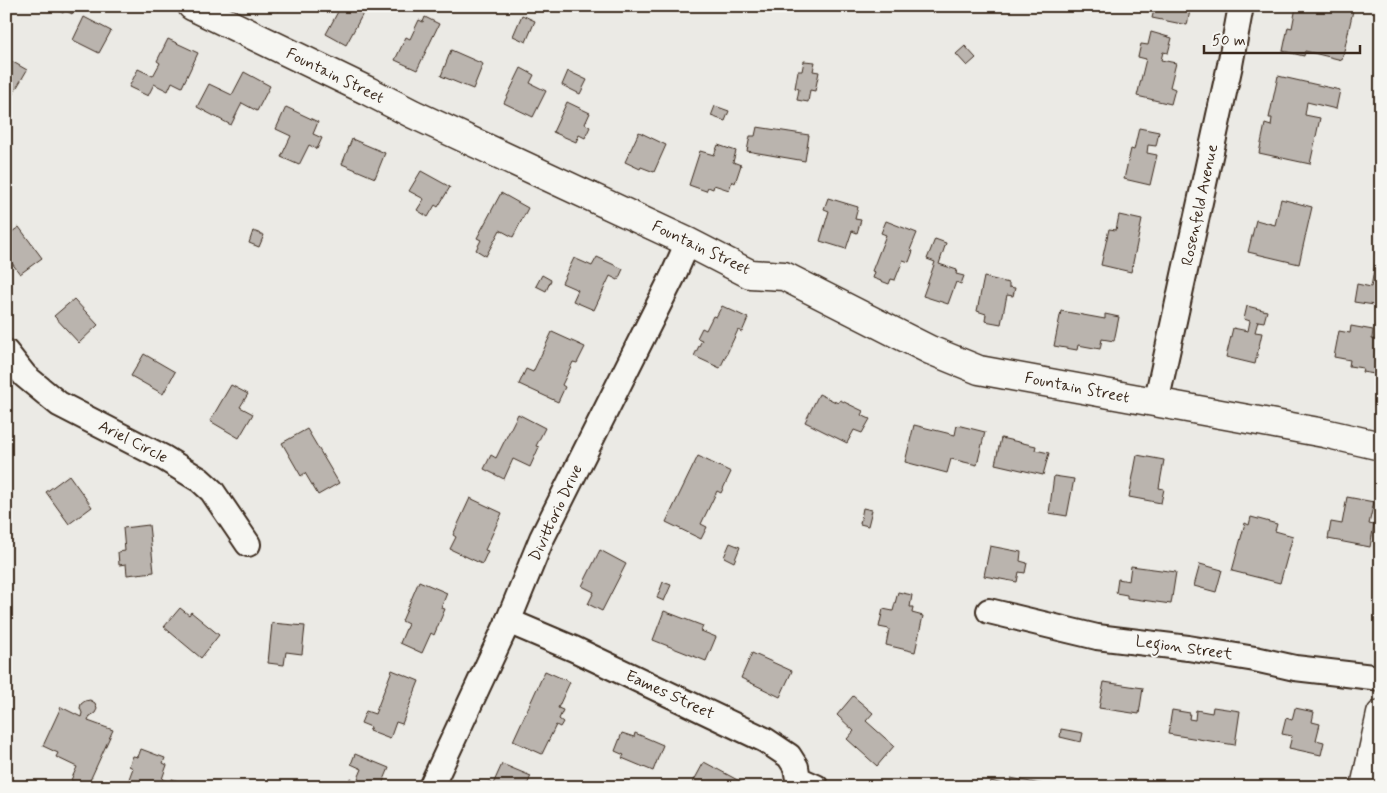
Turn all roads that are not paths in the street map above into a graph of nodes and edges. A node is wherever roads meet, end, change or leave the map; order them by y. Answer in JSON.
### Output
{"nodes":[{"id":1,"x":192,"y":6,"type":"edge"},
{"id":2,"x":1241,"y":6,"type":"edge"},
{"id":3,"x":688,"y":242,"type":"junction"},
{"id":4,"x":6,"y":352,"type":"edge"},
{"id":5,"x":1156,"y":403,"type":"junction"},
{"id":6,"x":1381,"y":446,"type":"edge"},
{"id":7,"x":248,"y":544,"type":"dead end"},
{"id":8,"x":990,"y":611,"type":"dead end"},
{"id":9,"x":508,"y":621,"type":"junction"},
{"id":10,"x":1381,"y":678,"type":"edge"},
{"id":11,"x":1381,"y":714,"type":"edge"},
{"id":12,"x":803,"y":784,"type":"edge"},
{"id":13,"x":431,"y":787,"type":"edge"},
{"id":14,"x":1365,"y":787,"type":"edge"}],
"edges":[{"from":1,"to":3,"type":"street","name":"Fountain Street"},
{"from":2,"to":5,"type":"street","name":"Rosenfeld Avenue"},
{"from":3,"to":5,"type":"street","name":"Fountain Street"},
{"from":3,"to":9,"type":"street","name":"Divittorio Drive"},
{"from":4,"to":7,"type":"street","name":"Ariel Circle"},
{"from":5,"to":6,"type":"street","name":"Fountain Street"},
{"from":8,"to":10,"type":"street","name":"Legion Street"},
{"from":9,"to":12,"type":"street","name":"Eames Street"},
{"from":9,"to":13,"type":"street","name":"Divittorio Drive"},
{"from":11,"to":14,"type":"street"}]}
